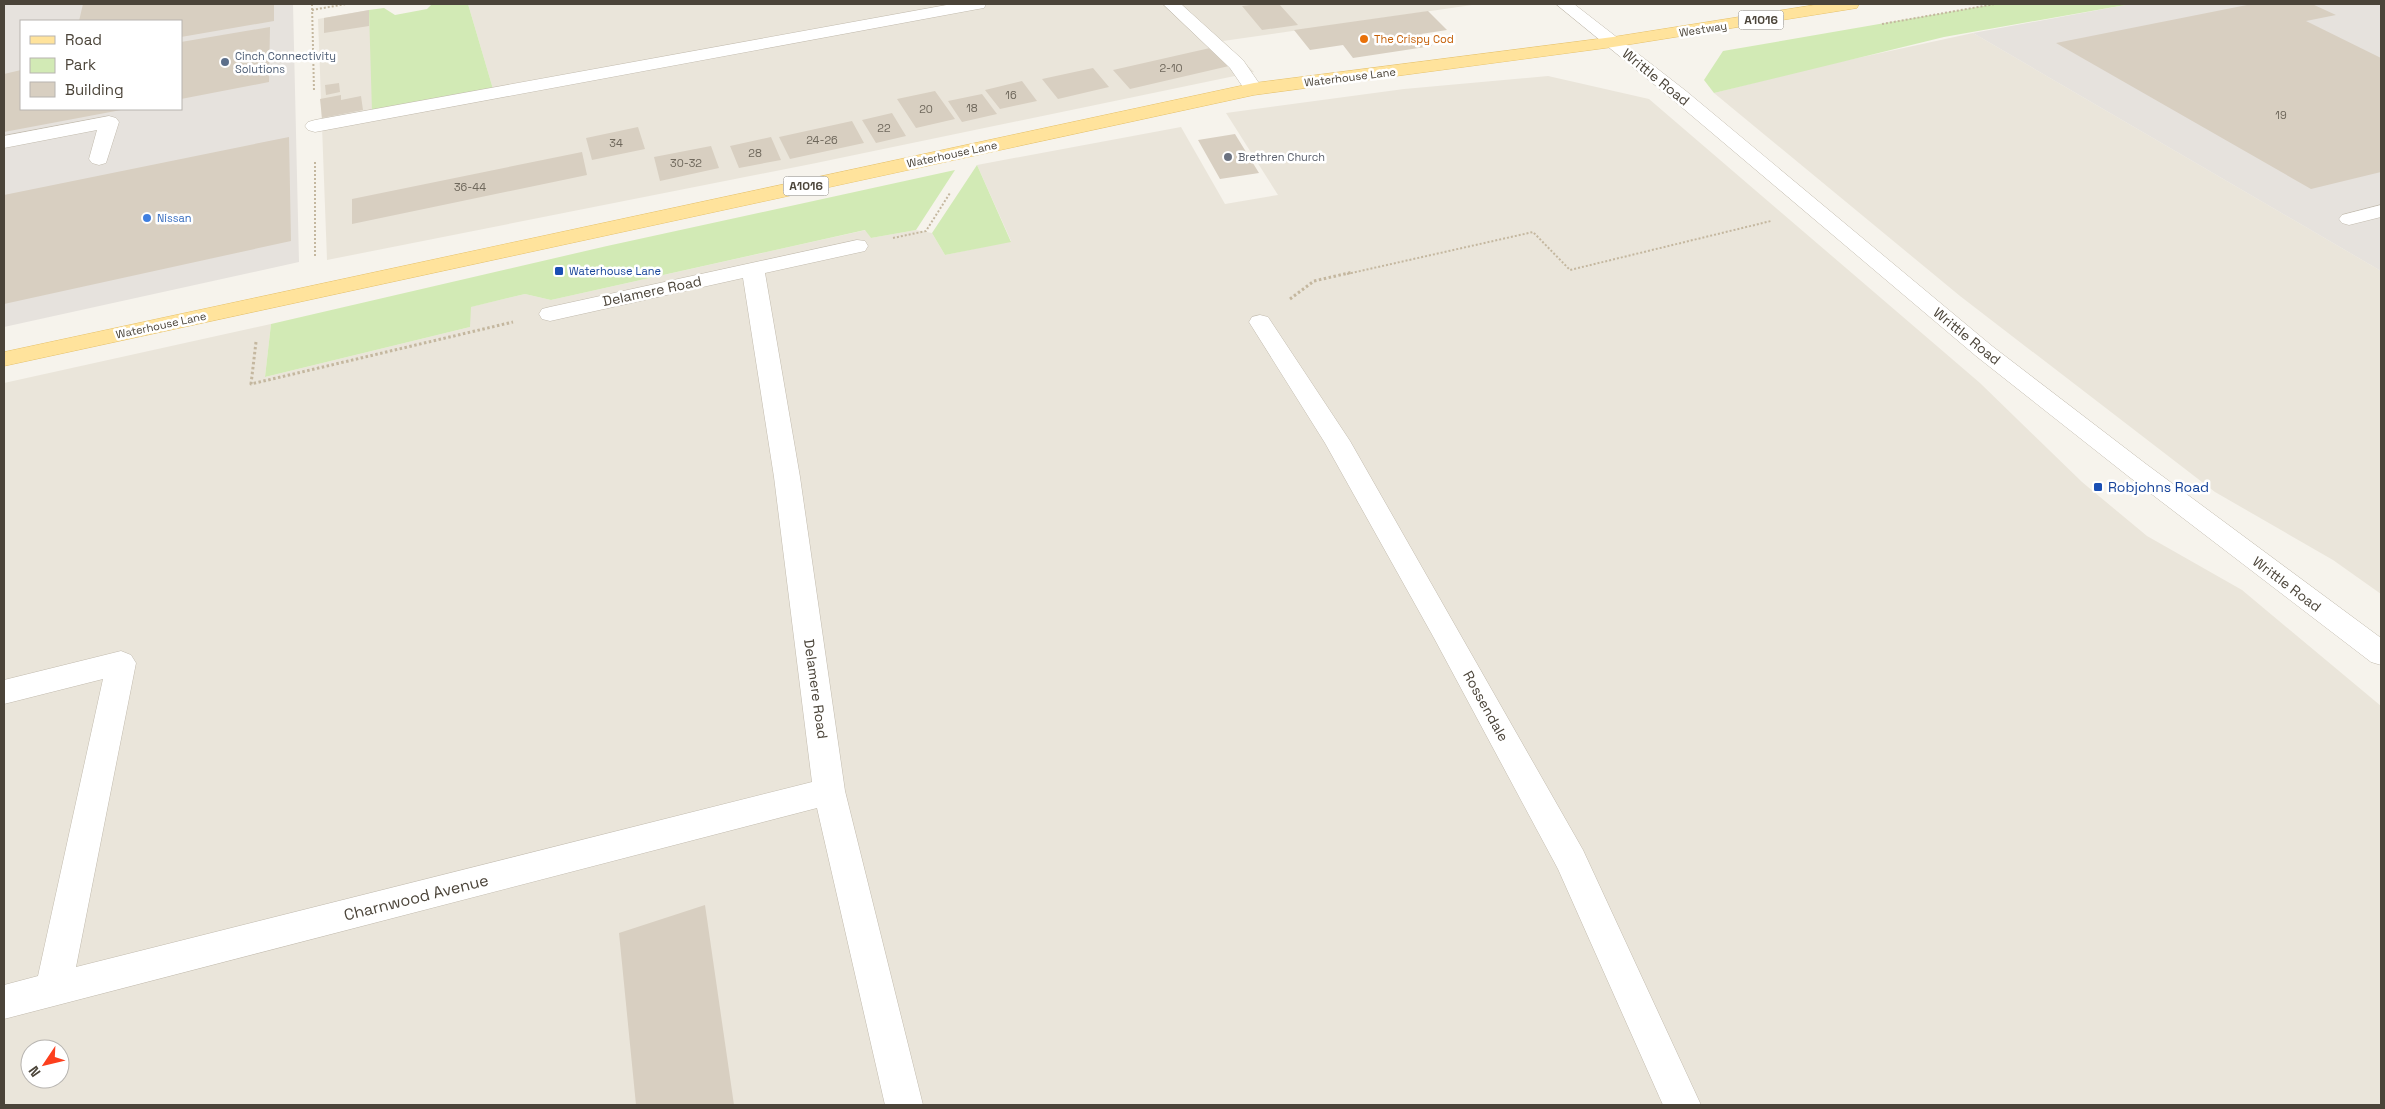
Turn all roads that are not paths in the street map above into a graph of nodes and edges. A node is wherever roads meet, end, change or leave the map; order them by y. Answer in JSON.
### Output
{"nodes":[{"id":1,"x":978,"y":4,"type":"edge"},
{"id":2,"x":1171,"y":4,"type":"edge"},
{"id":3,"x":1564,"y":4,"type":"edge"},
{"id":4,"x":1851,"y":4,"type":"edge"},
{"id":5,"x":1613,"y":42,"type":"junction"},
{"id":6,"x":1254,"y":89,"type":"junction"},
{"id":7,"x":316,"y":126,"type":"dead end"},
{"id":8,"x":4,"y":142,"type":"edge"},
{"id":9,"x":99,"y":160,"type":"dead end"},
{"id":10,"x":2381,"y":211,"type":"edge"},
{"id":11,"x":2349,"y":219,"type":"dead end"},
{"id":12,"x":857,"y":246,"type":"road end"},
{"id":13,"x":754,"y":269,"type":"junction"},
{"id":14,"x":550,"y":314,"type":"road end"},
{"id":15,"x":1260,"y":322,"type":"road end"},
{"id":16,"x":4,"y":359,"type":"edge"},
{"id":17,"x":2381,"y":654,"type":"edge"},
{"id":18,"x":4,"y":692,"type":"edge"},
{"id":19,"x":829,"y":790,"type":"junction"},
{"id":20,"x":53,"y":990,"type":"junction"},
{"id":21,"x":4,"y":1002,"type":"edge"},
{"id":22,"x":904,"y":1105,"type":"edge"},
{"id":23,"x":1682,"y":1105,"type":"edge"}],
"edges":[{"from":1,"to":7,"type":"street"},
{"from":2,"to":6,"type":"street"},
{"from":3,"to":5,"type":"street","name":"Writtle Road"},
{"from":4,"to":5,"type":"main road","name":"Westway","number":"A1016"},
{"from":5,"to":6,"type":"main road","name":"Waterhouse Lane","number":"A1016"},
{"from":5,"to":17,"type":"street","name":"Writtle Road"},
{"from":6,"to":16,"type":"main road","name":"Waterhouse Lane","number":"A1016"},
{"from":8,"to":9,"type":"street"},
{"from":10,"to":11,"type":"street"},
{"from":12,"to":13,"type":"street","name":"Delamere Road"},
{"from":13,"to":14,"type":"street","name":"Delamere Road"},
{"from":13,"to":19,"type":"street","name":"Delamere Road"},
{"from":15,"to":23,"type":"street","name":"Rossendale"},
{"from":18,"to":20,"type":"street"},
{"from":19,"to":20,"type":"street","name":"Charnwood Avenue"},
{"from":19,"to":22,"type":"street","name":"Delamere Road"},
{"from":20,"to":21,"type":"street","name":"Charnwood Avenue"}]}
